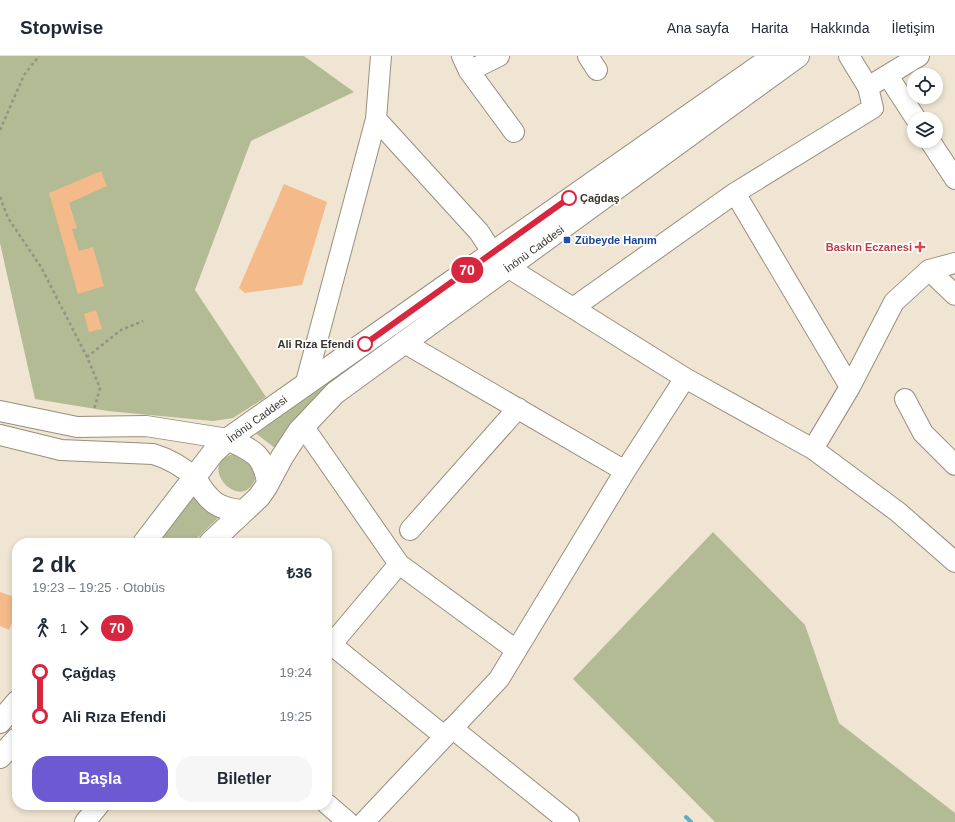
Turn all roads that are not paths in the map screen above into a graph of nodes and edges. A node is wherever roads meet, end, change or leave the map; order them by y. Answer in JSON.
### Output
{"nodes":[{"id":1,"x":381,"y":56,"type":"edge"},
{"id":2,"x":499,"y":56,"type":"edge"},
{"id":3,"x":774,"y":56,"type":"edge"},
{"id":4,"x":798,"y":56,"type":"edge"},
{"id":5,"x":849,"y":56,"type":"edge"},
{"id":6,"x":919,"y":56,"type":"edge"},
{"id":7,"x":465,"y":63,"type":"edge"},
{"id":8,"x":888,"y":76,"type":"junction"},
{"id":9,"x":868,"y":87,"type":"junction"},
{"id":10,"x":911,"y":112,"type":"edge"},
{"id":11,"x":376,"y":119,"type":"junction"},
{"id":12,"x":514,"y":132,"type":"dead end"},
{"id":13,"x":935,"y":148,"type":"edge"},
{"id":14,"x":955,"y":179,"type":"edge"},
{"id":15,"x":735,"y":193,"type":"junction"},
{"id":16,"x":492,"y":252,"type":"junction"},
{"id":17,"x":955,"y":262,"type":"edge"},
{"id":18,"x":508,"y":268,"type":"junction"},
{"id":19,"x":929,"y":270,"type":"junction"},
{"id":20,"x":955,"y":295,"type":"edge"},
{"id":21,"x":573,"y":308,"type":"junction"},
{"id":22,"x":403,"y":342,"type":"junction"},
{"id":23,"x":685,"y":378,"type":"junction"},
{"id":24,"x":305,"y":386,"type":"junction"},
{"id":25,"x":850,"y":387,"type":"junction"},
{"id":26,"x":904,"y":399,"type":"dead end"},
{"id":27,"x":518,"y":408,"type":"junction"},
{"id":28,"x":0,"y":411,"type":"edge"},
{"id":29,"x":303,"y":426,"type":"junction"},
{"id":30,"x":0,"y":435,"type":"edge"},
{"id":31,"x":221,"y":446,"type":"junction"},
{"id":32,"x":813,"y":449,"type":"junction"},
{"id":33,"x":955,"y":465,"type":"edge"},
{"id":34,"x":625,"y":471,"type":"junction"},
{"id":35,"x":195,"y":478,"type":"junction"},
{"id":36,"x":257,"y":497,"type":"junction"},
{"id":37,"x":410,"y":530,"type":"dead end"},
{"id":38,"x":148,"y":538,"type":"edge"},
{"id":39,"x":215,"y":538,"type":"edge"},
{"id":40,"x":955,"y":562,"type":"edge"},
{"id":41,"x":399,"y":564,"type":"junction"},
{"id":42,"x":332,"y":640,"type":"edge"},
{"id":43,"x":332,"y":645,"type":"edge"},
{"id":44,"x":516,"y":650,"type":"junction"},
{"id":45,"x":12,"y":708,"type":"edge"},
{"id":46,"x":0,"y":722,"type":"edge"},
{"id":47,"x":448,"y":732,"type":"junction"},
{"id":48,"x":12,"y":745,"type":"edge"},
{"id":49,"x":0,"y":758,"type":"edge"},
{"id":50,"x":332,"y":808,"type":"edge"},
{"id":51,"x":95,"y":810,"type":"edge"},
{"id":52,"x":84,"y":822,"type":"edge"},
{"id":53,"x":348,"y":822,"type":"edge"},
{"id":54,"x":364,"y":822,"type":"edge"},
{"id":55,"x":569,"y":822,"type":"edge"}],
"edges":[{"from":1,"to":11,"type":"street"},
{"from":2,"to":7,"type":"street"},
{"from":3,"to":16,"type":"main road","name":"İnönü Caddesi"},
{"from":4,"to":18,"type":"main road","name":"İnönü Caddesi"},
{"from":5,"to":9,"type":"street"},
{"from":6,"to":8,"type":"street"},
{"from":7,"to":12,"type":"street"},
{"from":8,"to":9,"type":"street"},
{"from":8,"to":10,"type":"street"},
{"from":9,"to":15,"type":"street"},
{"from":11,"to":16,"type":"street"},
{"from":11,"to":24,"type":"street"},
{"from":13,"to":14,"type":"street"},
{"from":15,"to":21,"type":"street"},
{"from":15,"to":25,"type":"street"},
{"from":16,"to":18,"type":"street"},
{"from":16,"to":24,"type":"main road","name":"İnönü Caddesi"},
{"from":17,"to":19,"type":"street"},
{"from":18,"to":21,"type":"street"},
{"from":18,"to":22,"type":"main road","name":"İnönü Caddesi"},
{"from":19,"to":20,"type":"street"},
{"from":19,"to":25,"type":"street"},
{"from":21,"to":23,"type":"street"},
{"from":22,"to":27,"type":"street"},
{"from":22,"to":29,"type":"main road","name":"İnönü Caddesi"},
{"from":23,"to":32,"type":"street"},
{"from":23,"to":34,"type":"street"},
{"from":24,"to":31,"type":"main road","name":"İnönü Caddesi"},
{"from":25,"to":32,"type":"street"},
{"from":26,"to":33,"type":"street"},
{"from":27,"to":34,"type":"street"},
{"from":27,"to":37,"type":"street"},
{"from":28,"to":31,"type":"street"},
{"from":29,"to":36,"type":"main road","name":"İnönü Caddesi"},
{"from":29,"to":41,"type":"street"},
{"from":30,"to":35,"type":"street"},
{"from":31,"to":35,"type":"main road"},
{"from":31,"to":36,"type":"main road"},
{"from":32,"to":40,"type":"street"},
{"from":34,"to":44,"type":"street"},
{"from":35,"to":36,"type":"main road"},
{"from":35,"to":38,"type":"main road"},
{"from":36,"to":39,"type":"main road","name":"İnönü Caddesi"},
{"from":41,"to":42,"type":"street"},
{"from":41,"to":44,"type":"street"},
{"from":43,"to":47,"type":"street"},
{"from":44,"to":47,"type":"street"},
{"from":45,"to":46,"type":"main road"},
{"from":47,"to":54,"type":"street"},
{"from":47,"to":55,"type":"street"},
{"from":48,"to":49,"type":"main road"},
{"from":50,"to":53,"type":"street"},
{"from":51,"to":52,"type":"street"}]}
